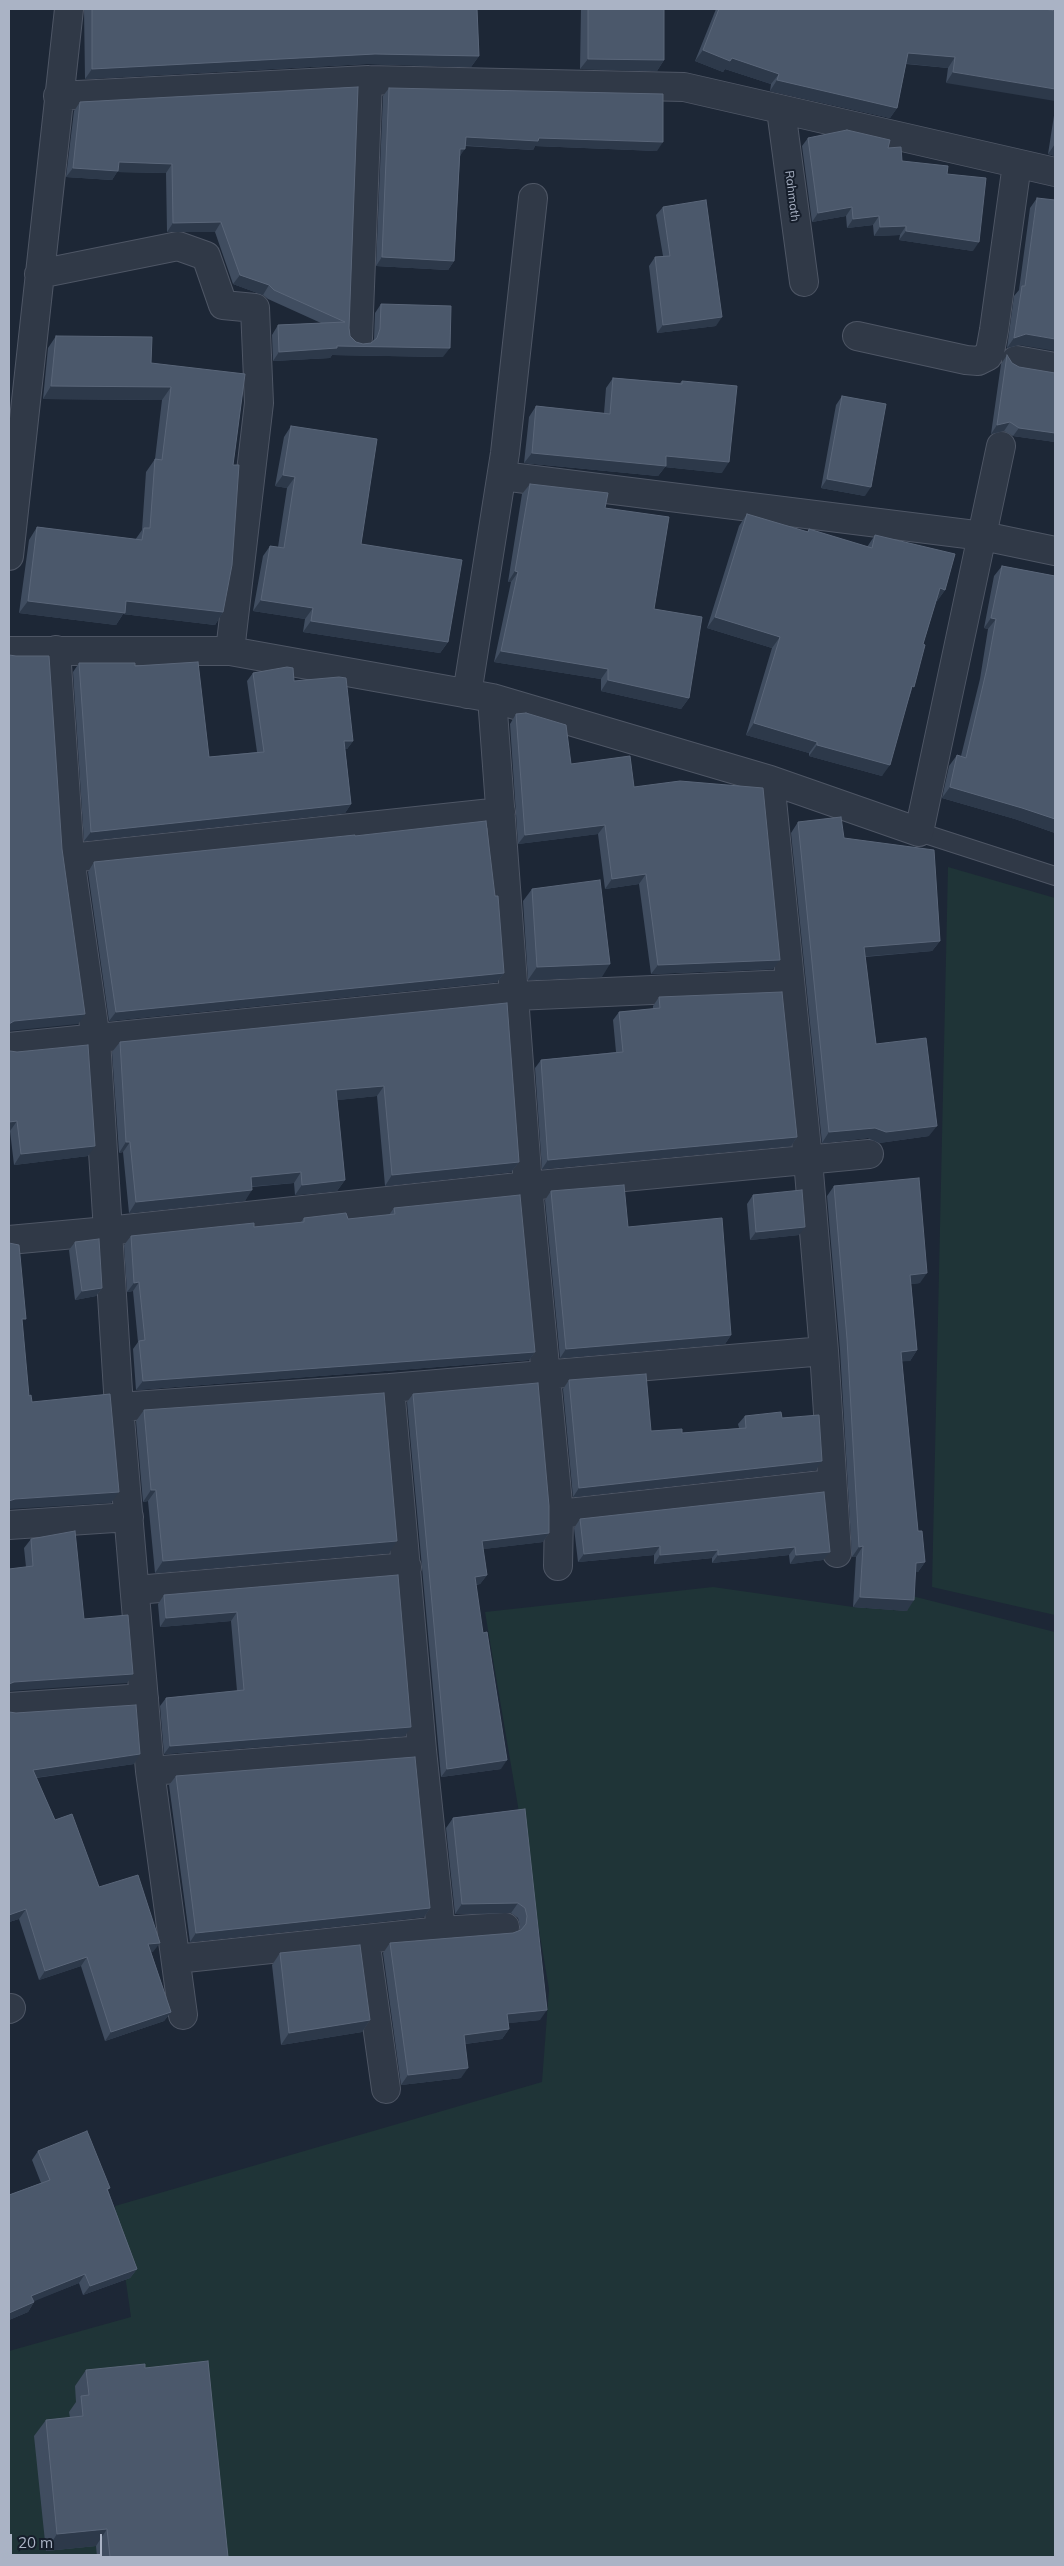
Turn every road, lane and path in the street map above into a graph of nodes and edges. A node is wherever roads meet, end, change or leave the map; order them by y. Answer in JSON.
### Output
{"nodes":[{"id":1,"x":68,"y":9,"type":"edge"},
{"id":2,"x":368,"y":80,"type":"junction"},
{"id":3,"x":58,"y":96,"type":"junction"},
{"id":4,"x":781,"y":110,"type":"junction"},
{"id":5,"x":1018,"y":164,"type":"junction"},
{"id":6,"x":1055,"y":172,"type":"edge"},
{"id":7,"x":533,"y":198,"type":"dead end"},
{"id":8,"x":39,"y":274,"type":"junction"},
{"id":9,"x":804,"y":282,"type":"dead end"},
{"id":10,"x":857,"y":336,"type":"dead end"},
{"id":11,"x":358,"y":338,"type":"dead end"},
{"id":12,"x":1016,"y":360,"type":"dead end"},
{"id":13,"x":1055,"y":366,"type":"edge"},
{"id":14,"x":1001,"y":446,"type":"dead end"},
{"id":15,"x":502,"y":476,"type":"junction"},
{"id":16,"x":983,"y":536,"type":"junction"},
{"id":17,"x":1055,"y":551,"type":"edge"},
{"id":18,"x":9,"y":556,"type":"edge"},
{"id":19,"x":56,"y":650,"type":"junction"},
{"id":20,"x":9,"y":651,"type":"edge"},
{"id":21,"x":230,"y":651,"type":"junction"},
{"id":22,"x":480,"y":696,"type":"junction"},
{"id":23,"x":770,"y":780,"type":"junction"},
{"id":24,"x":501,"y":812,"type":"junction"},
{"id":25,"x":919,"y":832,"type":"junction"},
{"id":26,"x":70,"y":858,"type":"junction"},
{"id":27,"x":1055,"y":876,"type":"edge"},
{"id":28,"x":789,"y":984,"type":"junction"},
{"id":29,"x":515,"y":996,"type":"junction"},
{"id":30,"x":96,"y":1040,"type":"junction"},
{"id":31,"x":9,"y":1047,"type":"edge"},
{"id":32,"x":869,"y":1154,"type":"dead end"},
{"id":33,"x":808,"y":1160,"type":"junction"},
{"id":34,"x":528,"y":1186,"type":"junction"},
{"id":35,"x":107,"y":1232,"type":"junction"},
{"id":36,"x":9,"y":1240,"type":"edge"},
{"id":37,"x":824,"y":1351,"type":"junction"},
{"id":38,"x":546,"y":1376,"type":"junction"},
{"id":39,"x":390,"y":1388,"type":"junction"},
{"id":40,"x":119,"y":1407,"type":"junction"},
{"id":41,"x":831,"y":1484,"type":"junction"},
{"id":42,"x":559,"y":1514,"type":"junction"},
{"id":43,"x":128,"y":1517,"type":"junction"},
{"id":44,"x":9,"y":1525,"type":"edge"},
{"id":45,"x":837,"y":1553,"type":"dead end"},
{"id":46,"x":558,"y":1566,"type":"dead end"},
{"id":47,"x":407,"y":1567,"type":"junction"},
{"id":48,"x":136,"y":1590,"type":"junction"},
{"id":49,"x":144,"y":1698,"type":"junction"},
{"id":50,"x":9,"y":1707,"type":"edge"},
{"id":51,"x":422,"y":1750,"type":"junction"},
{"id":52,"x":150,"y":1771,"type":"junction"},
{"id":53,"x":505,"y":1927,"type":"dead end"},
{"id":54,"x":441,"y":1932,"type":"junction"},
{"id":55,"x":365,"y":1939,"type":"junction"},
{"id":56,"x":176,"y":1959,"type":"junction"},
{"id":57,"x":183,"y":2015,"type":"dead end"},
{"id":58,"x":386,"y":2089,"type":"dead end"}],
"edges":[{"from":1,"to":3,"type":"street"},
{"from":2,"to":3,"type":"street"},
{"from":2,"to":4,"type":"street"},
{"from":2,"to":11,"type":"street"},
{"from":3,"to":8,"type":"street"},
{"from":4,"to":5,"type":"street"},
{"from":4,"to":9,"type":"street","name":"Rahmath"},
{"from":5,"to":6,"type":"street"},
{"from":5,"to":10,"type":"street"},
{"from":7,"to":15,"type":"street"},
{"from":8,"to":18,"type":"street"},
{"from":8,"to":21,"type":"street"},
{"from":12,"to":13,"type":"street"},
{"from":14,"to":16,"type":"street"},
{"from":15,"to":16,"type":"street"},
{"from":15,"to":22,"type":"street"},
{"from":16,"to":17,"type":"street"},
{"from":16,"to":25,"type":"street"},
{"from":19,"to":20,"type":"street"},
{"from":19,"to":21,"type":"street"},
{"from":19,"to":26,"type":"street"},
{"from":21,"to":22,"type":"street"},
{"from":22,"to":23,"type":"street"},
{"from":22,"to":24,"type":"street"},
{"from":23,"to":25,"type":"street"},
{"from":23,"to":28,"type":"street"},
{"from":24,"to":26,"type":"street"},
{"from":24,"to":29,"type":"street"},
{"from":25,"to":27,"type":"lane"},
{"from":26,"to":30,"type":"street"},
{"from":28,"to":29,"type":"street"},
{"from":28,"to":33,"type":"street"},
{"from":29,"to":30,"type":"street"},
{"from":29,"to":34,"type":"street"},
{"from":30,"to":31,"type":"street"},
{"from":30,"to":35,"type":"street"},
{"from":32,"to":33,"type":"street"},
{"from":33,"to":34,"type":"street"},
{"from":33,"to":37,"type":"street"},
{"from":34,"to":35,"type":"street"},
{"from":34,"to":38,"type":"street"},
{"from":35,"to":36,"type":"street"},
{"from":35,"to":40,"type":"street"},
{"from":37,"to":38,"type":"street"},
{"from":37,"to":41,"type":"street"},
{"from":38,"to":39,"type":"street"},
{"from":38,"to":42,"type":"street"},
{"from":39,"to":40,"type":"street"},
{"from":39,"to":47,"type":"street"},
{"from":40,"to":43,"type":"street"},
{"from":41,"to":42,"type":"street"},
{"from":41,"to":45,"type":"street"},
{"from":42,"to":46,"type":"street"},
{"from":43,"to":44,"type":"street"},
{"from":43,"to":48,"type":"street"},
{"from":47,"to":48,"type":"street"},
{"from":47,"to":51,"type":"street"},
{"from":48,"to":49,"type":"street"},
{"from":49,"to":50,"type":"street"},
{"from":49,"to":52,"type":"street"},
{"from":51,"to":52,"type":"street"},
{"from":51,"to":54,"type":"street"},
{"from":52,"to":56,"type":"street"},
{"from":53,"to":54,"type":"street"},
{"from":54,"to":55,"type":"street"},
{"from":55,"to":56,"type":"street"},
{"from":55,"to":58,"type":"street"},
{"from":56,"to":57,"type":"street"}]}
